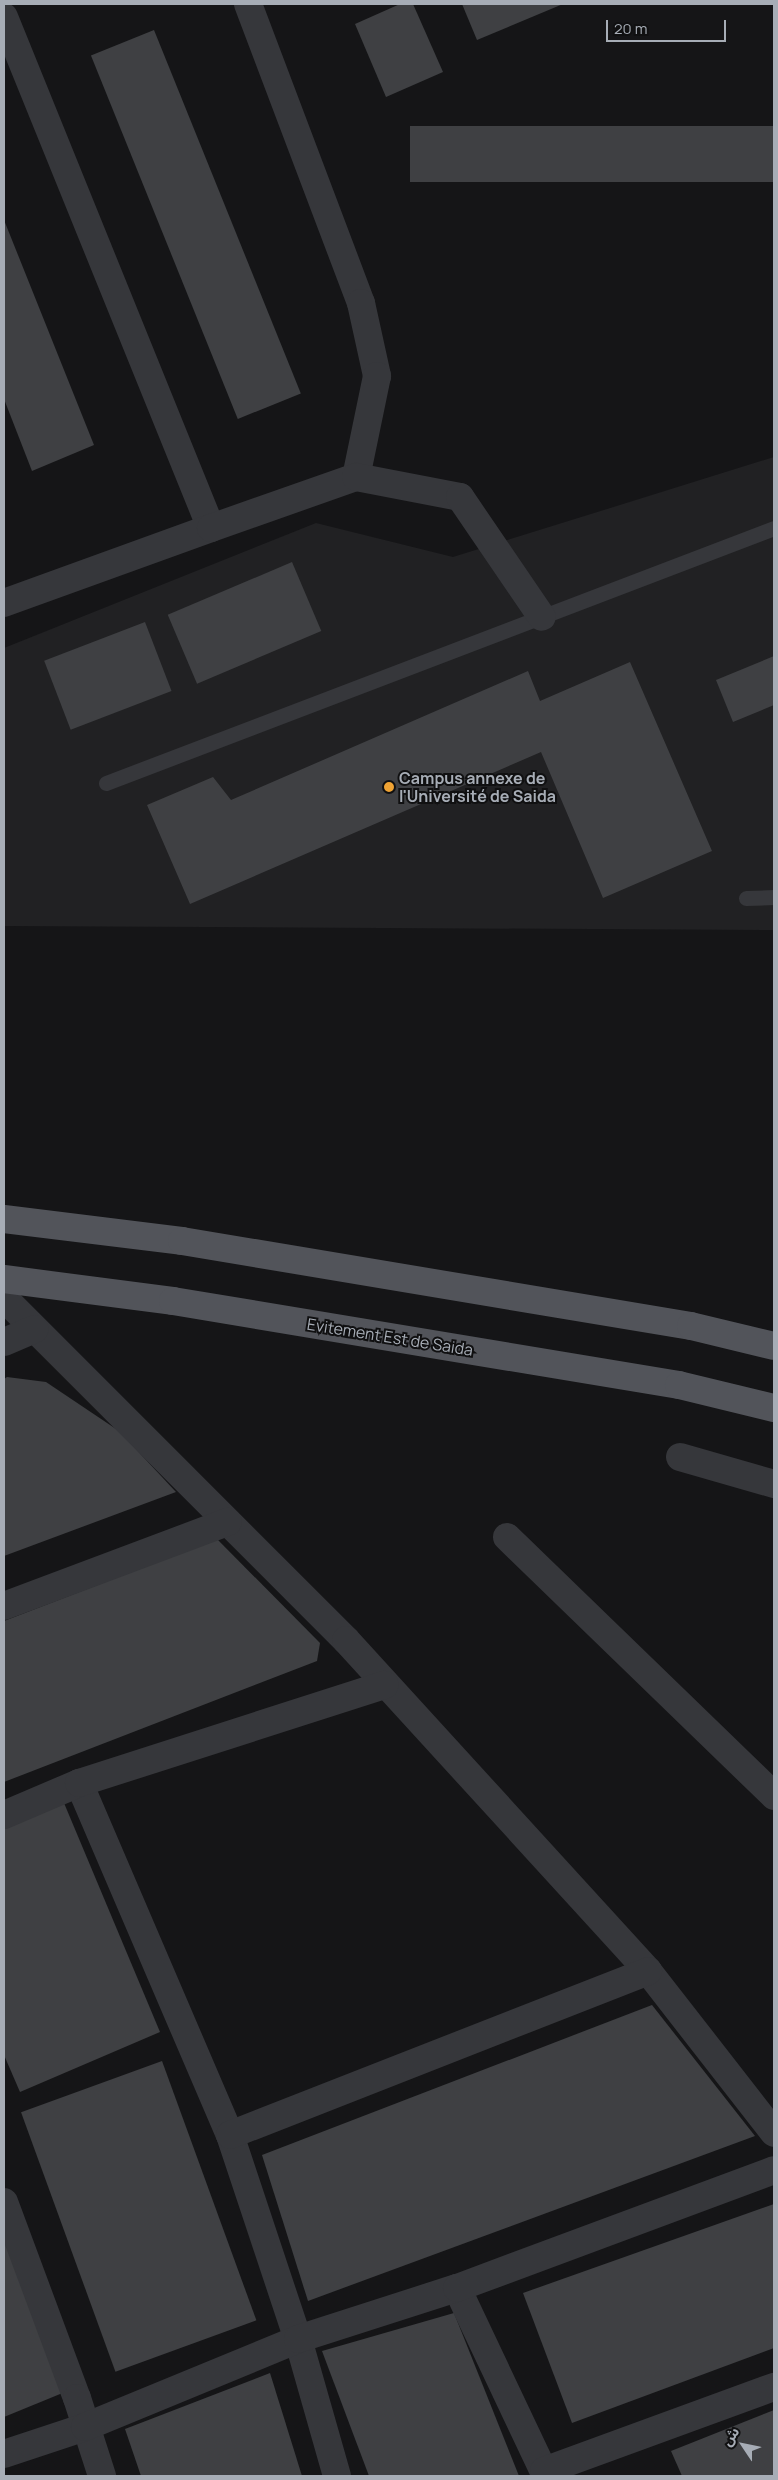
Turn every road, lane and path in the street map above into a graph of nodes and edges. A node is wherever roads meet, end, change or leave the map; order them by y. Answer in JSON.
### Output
{"nodes":[{"id":1,"x":248,"y":4,"type":"edge"},
{"id":2,"x":4,"y":17,"type":"edge"},
{"id":3,"x":356,"y":477,"type":"junction"},
{"id":4,"x":211,"y":528,"type":"junction"},
{"id":5,"x":774,"y":528,"type":"edge"},
{"id":6,"x":4,"y":603,"type":"edge"},
{"id":7,"x":542,"y":616,"type":"junction"},
{"id":8,"x":106,"y":783,"type":"dead end"},
{"id":9,"x":774,"y":897,"type":"edge"},
{"id":10,"x":746,"y":898,"type":"dead end"},
{"id":11,"x":4,"y":1219,"type":"edge"},
{"id":12,"x":4,"y":1279,"type":"edge"},
{"id":13,"x":4,"y":1298,"type":"edge"},
{"id":14,"x":34,"y":1329,"type":"junction"},
{"id":15,"x":4,"y":1342,"type":"edge"},
{"id":16,"x":774,"y":1346,"type":"edge"},
{"id":17,"x":774,"y":1408,"type":"edge"},
{"id":18,"x":680,"y":1457,"type":"dead end"},
{"id":19,"x":774,"y":1484,"type":"edge"},
{"id":20,"x":228,"y":1522,"type":"junction"},
{"id":21,"x":506,"y":1537,"type":"dead end"},
{"id":22,"x":4,"y":1606,"type":"edge"},
{"id":23,"x":385,"y":1685,"type":"junction"},
{"id":24,"x":79,"y":1783,"type":"junction"},
{"id":25,"x":774,"y":1796,"type":"edge"},
{"id":26,"x":4,"y":1815,"type":"edge"},
{"id":27,"x":648,"y":1971,"type":"junction"},
{"id":28,"x":774,"y":2133,"type":"edge"},
{"id":29,"x":230,"y":2135,"type":"junction"},
{"id":30,"x":774,"y":2170,"type":"edge"},
{"id":31,"x":4,"y":2202,"type":"edge"},
{"id":32,"x":457,"y":2288,"type":"junction"},
{"id":33,"x":298,"y":2339,"type":"junction"},
{"id":34,"x":774,"y":2387,"type":"edge"},
{"id":35,"x":85,"y":2427,"type":"junction"},
{"id":36,"x":4,"y":2454,"type":"edge"},
{"id":37,"x":545,"y":2474,"type":"edge"},
{"id":38,"x":102,"y":2476,"type":"edge"},
{"id":39,"x":337,"y":2476,"type":"edge"}],
"edges":[{"from":1,"to":3,"type":"street"},
{"from":2,"to":4,"type":"street"},
{"from":3,"to":4,"type":"street"},
{"from":3,"to":7,"type":"street"},
{"from":4,"to":6,"type":"street"},
{"from":5,"to":7,"type":"lane"},
{"from":7,"to":8,"type":"lane"},
{"from":9,"to":10,"type":"lane"},
{"from":11,"to":16,"type":"main road"},
{"from":12,"to":17,"type":"main road","name":"Evitement Est de Saida"},
{"from":13,"to":14,"type":"street"},
{"from":14,"to":15,"type":"street"},
{"from":14,"to":20,"type":"street"},
{"from":18,"to":19,"type":"street"},
{"from":20,"to":22,"type":"street"},
{"from":20,"to":23,"type":"street"},
{"from":21,"to":25,"type":"street"},
{"from":23,"to":24,"type":"street"},
{"from":23,"to":27,"type":"street"},
{"from":24,"to":26,"type":"street"},
{"from":24,"to":29,"type":"street"},
{"from":27,"to":28,"type":"street"},
{"from":27,"to":29,"type":"street"},
{"from":29,"to":33,"type":"street"},
{"from":30,"to":32,"type":"street"},
{"from":31,"to":35,"type":"street"},
{"from":32,"to":33,"type":"street"},
{"from":32,"to":37,"type":"street"},
{"from":33,"to":35,"type":"street"},
{"from":33,"to":39,"type":"street"},
{"from":34,"to":37,"type":"street"},
{"from":35,"to":36,"type":"street"},
{"from":35,"to":38,"type":"street"}]}
